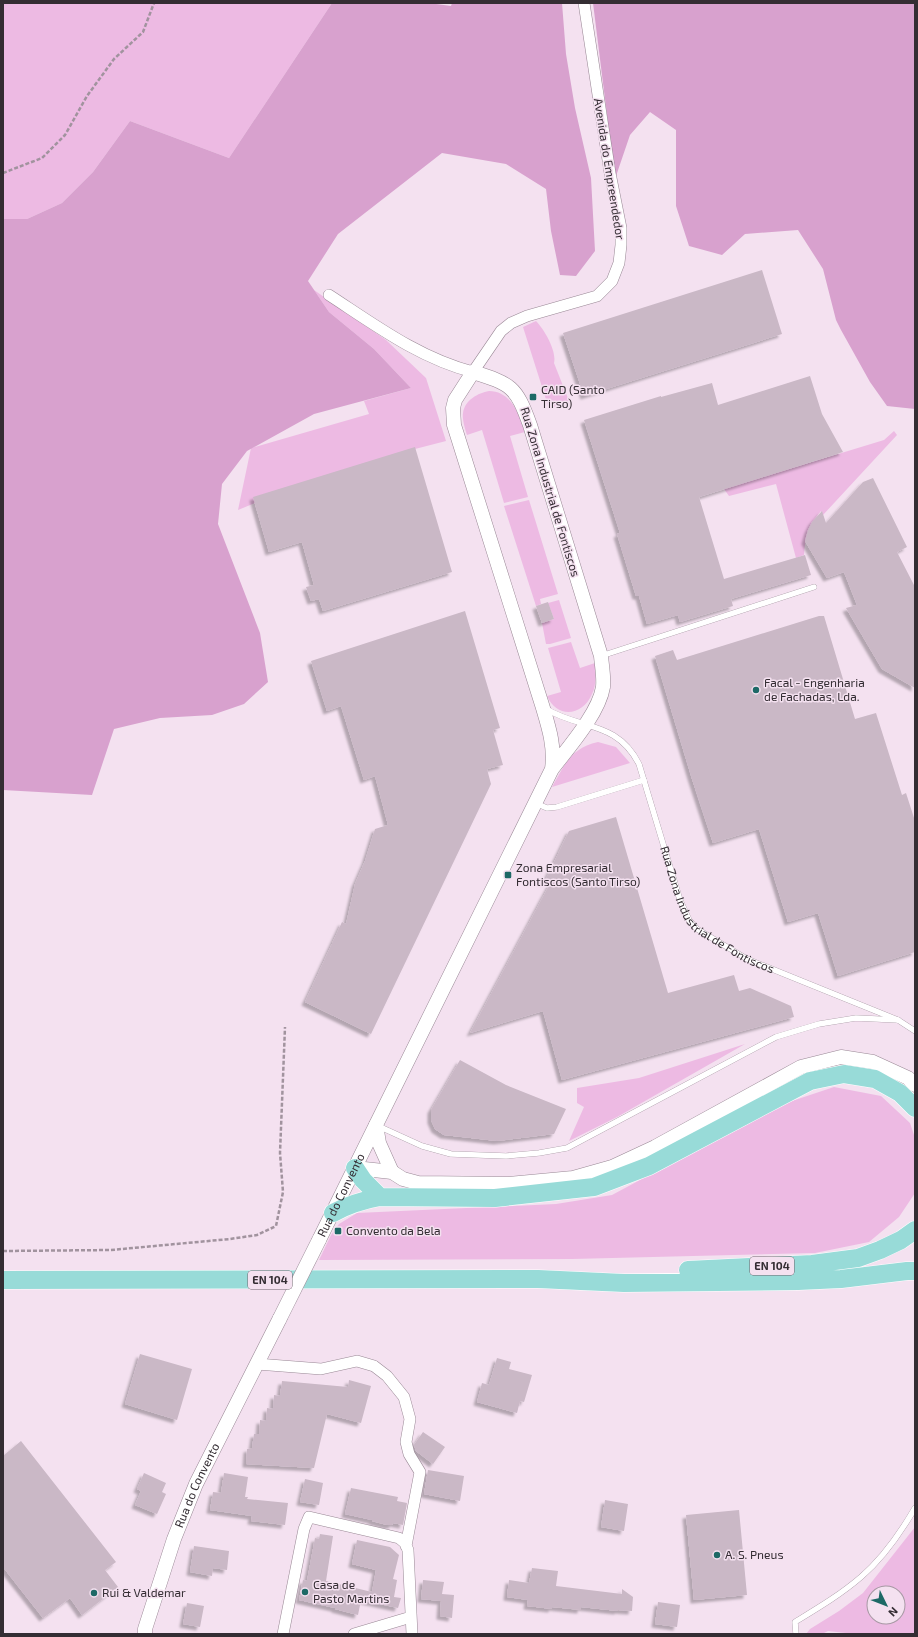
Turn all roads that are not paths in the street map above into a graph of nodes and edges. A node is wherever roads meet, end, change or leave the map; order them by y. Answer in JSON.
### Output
{"nodes":[{"id":1,"x":584,"y":3,"type":"edge"},
{"id":2,"x":329,"y":295,"type":"dead end"},
{"id":3,"x":472,"y":372,"type":"junction"},
{"id":4,"x":814,"y":587,"type":"dead end"},
{"id":5,"x":601,"y":656,"type":"junction"},
{"id":6,"x":543,"y":708,"type":"junction"},
{"id":7,"x":586,"y":723,"type":"junction"},
{"id":8,"x":552,"y":769,"type":"junction"},
{"id":9,"x":644,"y":780,"type":"junction"},
{"id":10,"x":535,"y":803,"type":"junction"},
{"id":11,"x":898,"y":1020,"type":"junction"},
{"id":12,"x":915,"y":1031,"type":"edge"},
{"id":13,"x":915,"y":1085,"type":"edge"},
{"id":14,"x":915,"y":1108,"type":"edge"},
{"id":15,"x":376,"y":1125,"type":"junction"},
{"id":16,"x":355,"y":1168,"type":"junction"},
{"id":17,"x":392,"y":1172,"type":"junction"},
{"id":18,"x":380,"y":1197,"type":"junction"},
{"id":19,"x":333,"y":1213,"type":"junction"},
{"id":20,"x":915,"y":1230,"type":"edge"},
{"id":21,"x":915,"y":1271,"type":"edge"},
{"id":22,"x":538,"y":1279,"type":"junction"},
{"id":23,"x":3,"y":1280,"type":"edge"},
{"id":24,"x":256,"y":1364,"type":"junction"},
{"id":25,"x":915,"y":1508,"type":"edge"},
{"id":26,"x":406,"y":1546,"type":"junction"},
{"id":27,"x":411,"y":1617,"type":"junction"},
{"id":28,"x":144,"y":1632,"type":"edge"},
{"id":29,"x":283,"y":1634,"type":"edge"},
{"id":30,"x":354,"y":1634,"type":"edge"},
{"id":31,"x":412,"y":1634,"type":"edge"},
{"id":32,"x":796,"y":1634,"type":"edge"}],
"edges":[{"from":1,"to":3,"type":"street","name":"Avenida do Empreendedor"},
{"from":2,"to":3,"type":"street"},
{"from":3,"to":5,"type":"street","name":"Rua Zona Industrial de Fontiscos"},
{"from":3,"to":6,"type":"street"},
{"from":4,"to":5,"type":"lane"},
{"from":5,"to":7,"type":"street","name":"Rua Zona Industrial de Fontiscos"},
{"from":6,"to":7,"type":"lane","name":"Rua Zona Industrial de Fontiscos"},
{"from":6,"to":8,"type":"street"},
{"from":7,"to":8,"type":"street","name":"Rua Zona Industrial de Fontiscos"},
{"from":7,"to":9,"type":"lane","name":"Rua Zona Industrial de Fontiscos"},
{"from":8,"to":10,"type":"street","name":"Rua do Convento"},
{"from":9,"to":10,"type":"lane"},
{"from":9,"to":11,"type":"lane","name":"Rua Zona Industrial de Fontiscos"},
{"from":10,"to":15,"type":"street","name":"Rua do Convento"},
{"from":11,"to":12,"type":"lane","name":"Rua Zona Industrial de Fontiscos"},
{"from":11,"to":15,"type":"lane"},
{"from":13,"to":17,"type":"street"},
{"from":14,"to":18,"type":"main road"},
{"from":15,"to":16,"type":"street","name":"Rua do Convento"},
{"from":15,"to":17,"type":"street"},
{"from":16,"to":17,"type":"street"},
{"from":16,"to":18,"type":"main road"},
{"from":16,"to":19,"type":"street","name":"Rua do Convento"},
{"from":18,"to":19,"type":"main road"},
{"from":19,"to":24,"type":"street","name":"Rua do Convento","bridge":true},
{"from":20,"to":22,"type":"main road","number":"EN 104"},
{"from":21,"to":22,"type":"main road","number":"EN 104"},
{"from":22,"to":23,"type":"main road","number":"EN 104"},
{"from":24,"to":26,"type":"street"},
{"from":24,"to":28,"type":"street","name":"Rua do Convento"},
{"from":25,"to":32,"type":"lane"},
{"from":26,"to":27,"type":"street"},
{"from":26,"to":29,"type":"street"},
{"from":27,"to":30,"type":"street"},
{"from":27,"to":31,"type":"street"}]}
